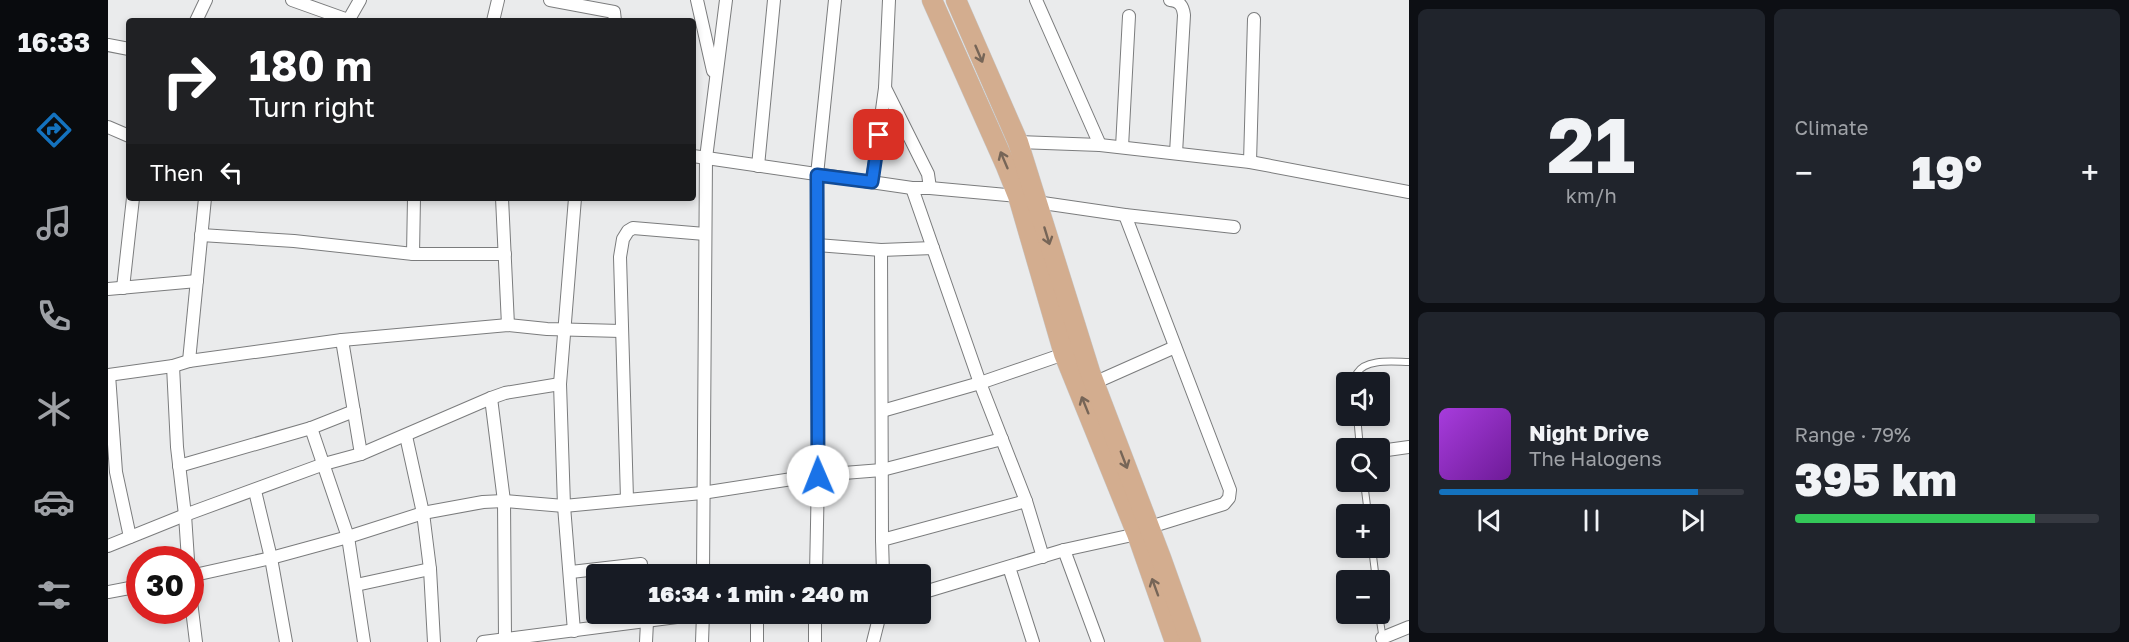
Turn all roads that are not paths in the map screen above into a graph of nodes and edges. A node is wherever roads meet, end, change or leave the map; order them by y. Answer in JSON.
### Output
{"nodes":[{"id":1,"x":206,"y":0,"type":"edge"},
{"id":2,"x":292,"y":0,"type":"edge"},
{"id":3,"x":360,"y":0,"type":"edge"},
{"id":4,"x":498,"y":0,"type":"edge"},
{"id":5,"x":550,"y":0,"type":"edge"},
{"id":6,"x":697,"y":0,"type":"edge"},
{"id":7,"x":726,"y":0,"type":"edge"},
{"id":8,"x":774,"y":0,"type":"edge"},
{"id":9,"x":835,"y":0,"type":"edge"},
{"id":10,"x":889,"y":0,"type":"edge"},
{"id":11,"x":932,"y":0,"type":"edge"},
{"id":12,"x":958,"y":0,"type":"edge"},
{"id":13,"x":1036,"y":0,"type":"edge"},
{"id":14,"x":1170,"y":0,"type":"edge"},
{"id":15,"x":614,"y":11,"type":"edge"},
{"id":16,"x":1129,"y":16,"type":"dead end"},
{"id":17,"x":197,"y":18,"type":"edge"},
{"id":18,"x":342,"y":18,"type":"edge"},
{"id":19,"x":349,"y":18,"type":"edge"},
{"id":20,"x":494,"y":18,"type":"edge"},
{"id":21,"x":1254,"y":19,"type":"dead end"},
{"id":22,"x":108,"y":45,"type":"edge"},
{"id":23,"x":126,"y":48,"type":"edge"},
{"id":24,"x":715,"y":81,"type":"junction"},
{"id":25,"x":885,"y":88,"type":"junction"},
{"id":26,"x":108,"y":128,"type":"edge"},
{"id":27,"x":126,"y":135,"type":"edge"},
{"id":28,"x":1018,"y":142,"type":"junction"},
{"id":29,"x":1100,"y":145,"type":"junction"},
{"id":30,"x":1122,"y":147,"type":"junction"},
{"id":31,"x":1176,"y":153,"type":"junction"},
{"id":32,"x":699,"y":157,"type":"edge"},
{"id":33,"x":1250,"y":162,"type":"junction"},
{"id":34,"x":758,"y":166,"type":"junction"},
{"id":35,"x":817,"y":175,"type":"junction"},
{"id":36,"x":872,"y":182,"type":"junction"},
{"id":37,"x":912,"y":188,"type":"junction"},
{"id":38,"x":930,"y":188,"type":"junction"},
{"id":39,"x":1409,"y":192,"type":"edge"},
{"id":40,"x":1027,"y":199,"type":"junction"},
{"id":41,"x":133,"y":201,"type":"edge"},
{"id":42,"x":206,"y":201,"type":"edge"},
{"id":43,"x":414,"y":201,"type":"edge"},
{"id":44,"x":502,"y":201,"type":"edge"},
{"id":45,"x":575,"y":201,"type":"edge"},
{"id":46,"x":1125,"y":215,"type":"junction"},
{"id":47,"x":1234,"y":227,"type":"dead end"},
{"id":48,"x":705,"y":234,"type":"junction"},
{"id":49,"x":201,"y":235,"type":"junction"},
{"id":50,"x":817,"y":245,"type":"junction"},
{"id":51,"x":933,"y":248,"type":"junction"},
{"id":52,"x":881,"y":250,"type":"junction"},
{"id":53,"x":413,"y":254,"type":"junction"},
{"id":54,"x":505,"y":254,"type":"junction"},
{"id":55,"x":197,"y":281,"type":"junction"},
{"id":56,"x":123,"y":288,"type":"junction"},
{"id":57,"x":108,"y":289,"type":"edge"},
{"id":58,"x":508,"y":325,"type":"junction"},
{"id":59,"x":563,"y":329,"type":"junction"},
{"id":60,"x":621,"y":331,"type":"junction"},
{"id":61,"x":342,"y":340,"type":"junction"},
{"id":62,"x":1175,"y":347,"type":"junction"},
{"id":63,"x":1064,"y":354,"type":"junction"},
{"id":64,"x":189,"y":361,"type":"junction"},
{"id":65,"x":1409,"y":362,"type":"edge"},
{"id":66,"x":173,"y":366,"type":"junction"},
{"id":67,"x":1358,"y":372,"type":"edge"},
{"id":68,"x":109,"y":375,"type":"edge"},
{"id":69,"x":980,"y":382,"type":"junction"},
{"id":70,"x":1094,"y":383,"type":"junction"},
{"id":71,"x":560,"y":384,"type":"junction"},
{"id":72,"x":491,"y":398,"type":"junction"},
{"id":73,"x":354,"y":411,"type":"junction"},
{"id":74,"x":882,"y":411,"type":"junction"},
{"id":75,"x":311,"y":428,"type":"junction"},
{"id":76,"x":406,"y":436,"type":"junction"},
{"id":77,"x":1002,"y":439,"type":"junction"},
{"id":78,"x":1409,"y":447,"type":"edge"},
{"id":79,"x":1390,"y":450,"type":"edge"},
{"id":80,"x":362,"y":454,"type":"junction"},
{"id":81,"x":324,"y":465,"type":"junction"},
{"id":82,"x":179,"y":466,"type":"junction"},
{"id":83,"x":882,"y":470,"type":"junction"},
{"id":84,"x":818,"y":476,"type":"junction"},
{"id":85,"x":255,"y":491,"type":"junction"},
{"id":86,"x":702,"y":493,"type":"junction"},
{"id":87,"x":627,"y":499,"type":"junction"},
{"id":88,"x":504,"y":501,"type":"junction"},
{"id":89,"x":1026,"y":501,"type":"junction"},
{"id":90,"x":564,"y":506,"type":"junction"},
{"id":91,"x":423,"y":513,"type":"junction"},
{"id":92,"x":185,"y":515,"type":"junction"},
{"id":93,"x":1143,"y":531,"type":"junction"},
{"id":94,"x":130,"y":537,"type":"junction"},
{"id":95,"x":348,"y":537,"type":"junction"},
{"id":96,"x":882,"y":540,"type":"junction"},
{"id":97,"x":108,"y":546,"type":"edge"},
{"id":98,"x":187,"y":546,"type":"edge"},
{"id":99,"x":1065,"y":550,"type":"junction"},
{"id":100,"x":1043,"y":557,"type":"junction"},
{"id":101,"x":271,"y":558,"type":"junction"},
{"id":102,"x":703,"y":564,"type":"edge"},
{"id":103,"x":816,"y":564,"type":"edge"},
{"id":104,"x":883,"y":564,"type":"edge"},
{"id":105,"x":1009,"y":567,"type":"junction"},
{"id":106,"x":430,"y":570,"type":"junction"},
{"id":107,"x":586,"y":570,"type":"edge"},
{"id":108,"x":571,"y":572,"type":"junction"},
{"id":109,"x":204,"y":573,"type":"edge"},
{"id":110,"x":356,"y":585,"type":"junction"},
{"id":111,"x":126,"y":589,"type":"edge"},
{"id":112,"x":931,"y":590,"type":"edge"},
{"id":113,"x":108,"y":592,"type":"edge"},
{"id":114,"x":194,"y":624,"type":"edge"},
{"id":115,"x":631,"y":624,"type":"edge"},
{"id":116,"x":647,"y":624,"type":"edge"},
{"id":117,"x":702,"y":624,"type":"edge"},
{"id":118,"x":757,"y":624,"type":"edge"},
{"id":119,"x":815,"y":624,"type":"edge"},
{"id":120,"x":878,"y":624,"type":"edge"},
{"id":121,"x":1381,"y":624,"type":"edge"},
{"id":122,"x":1409,"y":627,"type":"edge"},
{"id":123,"x":574,"y":631,"type":"junction"},
{"id":124,"x":505,"y":638,"type":"junction"},
{"id":125,"x":1383,"y":640,"type":"edge"},
{"id":126,"x":196,"y":642,"type":"edge"},
{"id":127,"x":286,"y":642,"type":"edge"},
{"id":128,"x":364,"y":642,"type":"edge"},
{"id":129,"x":434,"y":642,"type":"edge"},
{"id":130,"x":483,"y":642,"type":"edge"},
{"id":131,"x":646,"y":642,"type":"edge"},
{"id":132,"x":702,"y":642,"type":"edge"},
{"id":133,"x":757,"y":642,"type":"edge"},
{"id":134,"x":815,"y":642,"type":"edge"},
{"id":135,"x":873,"y":642,"type":"edge"},
{"id":136,"x":1034,"y":642,"type":"edge"},
{"id":137,"x":1098,"y":642,"type":"edge"},
{"id":138,"x":1175,"y":642,"type":"edge"},
{"id":139,"x":1191,"y":642,"type":"edge"}],
"edges":[{"from":1,"to":17,"type":"street"},
{"from":2,"to":18,"type":"street"},
{"from":3,"to":19,"type":"street"},
{"from":4,"to":20,"type":"street"},
{"from":5,"to":15,"type":"street"},
{"from":6,"to":24,"type":"street"},
{"from":7,"to":24,"type":"street"},
{"from":8,"to":34,"type":"street"},
{"from":9,"to":35,"type":"street"},
{"from":10,"to":25,"type":"street"},
{"from":40,"to":11,"type":"main road","one_way":true},
{"from":12,"to":28,"type":"main road","one_way":true},
{"from":13,"to":29,"type":"street"},
{"from":14,"to":31,"type":"street"},
{"from":16,"to":30,"type":"street"},
{"from":21,"to":33,"type":"street"},
{"from":22,"to":23,"type":"street"},
{"from":24,"to":32,"type":"street"},
{"from":25,"to":36,"type":"street"},
{"from":25,"to":38,"type":"street"},
{"from":26,"to":27,"type":"street"},
{"from":28,"to":29,"type":"street"},
{"from":28,"to":40,"type":"main road"},
{"from":29,"to":30,"type":"street"},
{"from":30,"to":31,"type":"street"},
{"from":31,"to":33,"type":"street"},
{"from":32,"to":34,"type":"street"},
{"from":32,"to":48,"type":"street"},
{"from":33,"to":39,"type":"street"},
{"from":34,"to":35,"type":"street"},
{"from":35,"to":36,"type":"street"},
{"from":35,"to":50,"type":"street"},
{"from":36,"to":37,"type":"street"},
{"from":37,"to":38,"type":"street"},
{"from":37,"to":51,"type":"street"},
{"from":38,"to":40,"type":"street"},
{"from":40,"to":46,"type":"street"},
{"from":40,"to":63,"type":"main road"},
{"from":40,"to":70,"type":"main road","one_way":true},
{"from":41,"to":56,"type":"street"},
{"from":42,"to":49,"type":"street"},
{"from":43,"to":53,"type":"street"},
{"from":44,"to":54,"type":"street"},
{"from":45,"to":59,"type":"street"},
{"from":46,"to":47,"type":"street"},
{"from":46,"to":62,"type":"street"},
{"from":48,"to":60,"type":"street"},
{"from":48,"to":86,"type":"street"},
{"from":49,"to":53,"type":"street"},
{"from":49,"to":55,"type":"street"},
{"from":50,"to":52,"type":"street"},
{"from":50,"to":84,"type":"street"},
{"from":51,"to":52,"type":"street"},
{"from":51,"to":69,"type":"street"},
{"from":52,"to":74,"type":"street"},
{"from":53,"to":54,"type":"street"},
{"from":54,"to":58,"type":"street"},
{"from":55,"to":56,"type":"street"},
{"from":55,"to":64,"type":"street"},
{"from":56,"to":57,"type":"street"},
{"from":58,"to":59,"type":"street"},
{"from":58,"to":61,"type":"street"},
{"from":59,"to":60,"type":"street"},
{"from":59,"to":71,"type":"street"},
{"from":60,"to":87,"type":"street"},
{"from":61,"to":64,"type":"street"},
{"from":61,"to":73,"type":"street"},
{"from":62,"to":70,"type":"street"},
{"from":62,"to":93,"type":"street"},
{"from":63,"to":69,"type":"street"},
{"from":93,"to":63,"type":"main road","one_way":true},
{"from":64,"to":66,"type":"street"},
{"from":65,"to":67,"type":"lane"},
{"from":66,"to":68,"type":"street"},
{"from":66,"to":82,"type":"street"},
{"from":68,"to":94,"type":"street"},
{"from":69,"to":74,"type":"street"},
{"from":69,"to":77,"type":"street"},
{"from":70,"to":93,"type":"main road","one_way":true},
{"from":71,"to":72,"type":"street"},
{"from":71,"to":90,"type":"street"},
{"from":72,"to":76,"type":"street"},
{"from":72,"to":88,"type":"street"},
{"from":73,"to":75,"type":"street"},
{"from":73,"to":80,"type":"street"},
{"from":74,"to":83,"type":"street"},
{"from":75,"to":81,"type":"street"},
{"from":75,"to":82,"type":"street"},
{"from":76,"to":80,"type":"street"},
{"from":76,"to":91,"type":"street"},
{"from":77,"to":83,"type":"street"},
{"from":77,"to":89,"type":"street"},
{"from":78,"to":79,"type":"street"},
{"from":80,"to":81,"type":"street"},
{"from":81,"to":85,"type":"street"},
{"from":81,"to":95,"type":"street"},
{"from":82,"to":92,"type":"street"},
{"from":83,"to":84,"type":"street"},
{"from":83,"to":96,"type":"street"},
{"from":84,"to":86,"type":"street"},
{"from":84,"to":103,"type":"street"},
{"from":85,"to":92,"type":"street"},
{"from":85,"to":101,"type":"street"},
{"from":86,"to":87,"type":"street"},
{"from":86,"to":102,"type":"street"},
{"from":87,"to":90,"type":"street"},
{"from":88,"to":90,"type":"street"},
{"from":88,"to":91,"type":"street"},
{"from":88,"to":124,"type":"street"},
{"from":89,"to":96,"type":"street"},
{"from":89,"to":100,"type":"street"},
{"from":90,"to":108,"type":"street"},
{"from":91,"to":95,"type":"street"},
{"from":91,"to":106,"type":"street"},
{"from":92,"to":94,"type":"street"},
{"from":92,"to":98,"type":"street"},
{"from":93,"to":99,"type":"street"},
{"from":138,"to":93,"type":"main road","one_way":true},
{"from":93,"to":139,"type":"main road"},
{"from":94,"to":97,"type":"street"},
{"from":95,"to":101,"type":"street"},
{"from":95,"to":110,"type":"street"},
{"from":96,"to":104,"type":"street"},
{"from":99,"to":100,"type":"street"},
{"from":99,"to":137,"type":"street"},
{"from":100,"to":105,"type":"street"},
{"from":101,"to":109,"type":"street"},
{"from":101,"to":127,"type":"street"},
{"from":105,"to":112,"type":"street"},
{"from":105,"to":136,"type":"street"},
{"from":106,"to":110,"type":"street"},
{"from":106,"to":129,"type":"street"},
{"from":107,"to":108,"type":"street"},
{"from":108,"to":123,"type":"street"},
{"from":110,"to":128,"type":"street"},
{"from":111,"to":113,"type":"street"},
{"from":114,"to":126,"type":"street"},
{"from":115,"to":123,"type":"street"},
{"from":116,"to":131,"type":"street"},
{"from":117,"to":132,"type":"street"},
{"from":118,"to":133,"type":"street"},
{"from":119,"to":134,"type":"street"},
{"from":120,"to":135,"type":"street"},
{"from":121,"to":125,"type":"lane"},
{"from":122,"to":125,"type":"street"},
{"from":123,"to":124,"type":"street"},
{"from":124,"to":130,"type":"street"}]}
